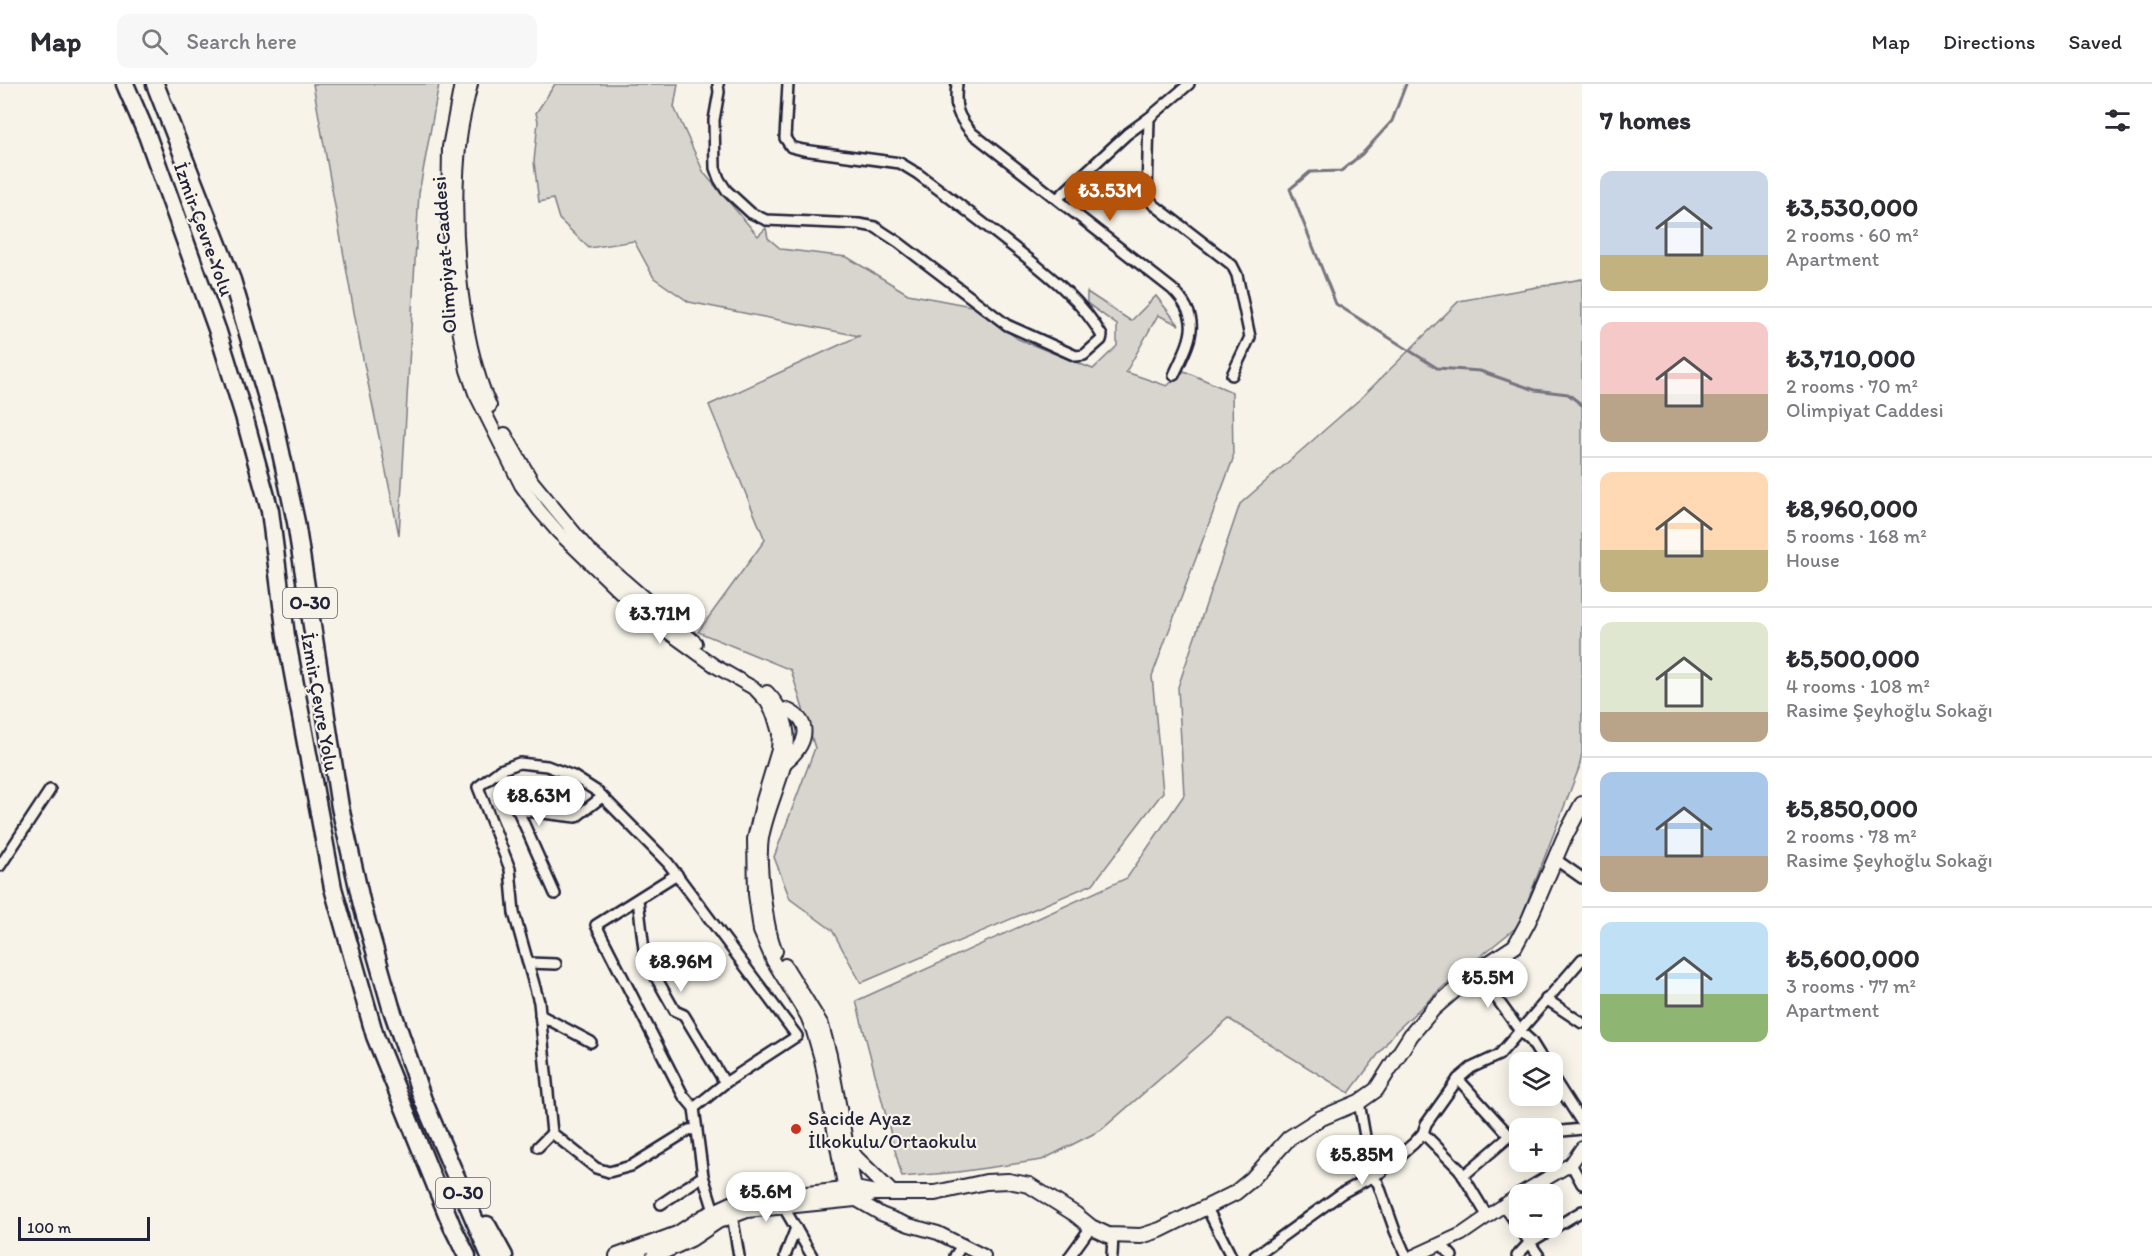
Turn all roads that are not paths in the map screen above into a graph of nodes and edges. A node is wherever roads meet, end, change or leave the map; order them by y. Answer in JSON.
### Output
{"nodes":[{"id":1,"x":125,"y":84,"type":"edge"},
{"id":2,"x":155,"y":84,"type":"edge"},
{"id":3,"x":460,"y":84,"type":"edge"},
{"id":4,"x":471,"y":84,"type":"edge"},
{"id":5,"x":718,"y":84,"type":"edge"},
{"id":6,"x":788,"y":84,"type":"edge"},
{"id":7,"x":957,"y":84,"type":"edge"},
{"id":8,"x":1189,"y":84,"type":"edge"},
{"id":9,"x":1149,"y":118,"type":"junction"},
{"id":10,"x":1058,"y":198,"type":"junction"},
{"id":11,"x":1173,"y":375,"type":"dead end"},
{"id":12,"x":1232,"y":375,"type":"dead end"},
{"id":13,"x":782,"y":711,"type":"junction"},
{"id":14,"x":779,"y":733,"type":"junction"},
{"id":15,"x":500,"y":770,"type":"junction"},
{"id":16,"x":50,"y":790,"type":"dead end"},
{"id":17,"x":603,"y":796,"type":"junction"},
{"id":18,"x":1582,"y":804,"type":"edge"},
{"id":19,"x":517,"y":810,"type":"junction"},
{"id":20,"x":1555,"y":859,"type":"junction"},
{"id":21,"x":0,"y":866,"type":"edge"},
{"id":22,"x":677,"y":874,"type":"junction"},
{"id":23,"x":1582,"y":878,"type":"edge"},
{"id":24,"x":555,"y":894,"type":"dead end"},
{"id":25,"x":638,"y":900,"type":"junction"},
{"id":26,"x":1582,"y":958,"type":"edge"},
{"id":27,"x":528,"y":963,"type":"junction"},
{"id":28,"x":556,"y":964,"type":"dead end"},
{"id":29,"x":1477,"y":971,"type":"junction"},
{"id":30,"x":1546,"y":999,"type":"junction"},
{"id":31,"x":540,"y":1015,"type":"junction"},
{"id":32,"x":1582,"y":1023,"type":"edge"},
{"id":33,"x":1520,"y":1031,"type":"junction"},
{"id":34,"x":591,"y":1042,"type":"dead end"},
{"id":35,"x":1538,"y":1052,"type":"edge"},
{"id":36,"x":1458,"y":1078,"type":"junction"},
{"id":37,"x":726,"y":1083,"type":"junction"},
{"id":38,"x":1563,"y":1094,"type":"edge"},
{"id":39,"x":1359,"y":1102,"type":"junction"},
{"id":40,"x":694,"y":1108,"type":"junction"},
{"id":41,"x":1582,"y":1124,"type":"edge"},
{"id":42,"x":696,"y":1129,"type":"junction"},
{"id":43,"x":1582,"y":1129,"type":"edge"},
{"id":44,"x":436,"y":1130,"type":"junction"},
{"id":45,"x":1509,"y":1130,"type":"edge"},
{"id":46,"x":1563,"y":1131,"type":"edge"},
{"id":47,"x":552,"y":1133,"type":"junction"},
{"id":48,"x":1423,"y":1133,"type":"junction"},
{"id":49,"x":416,"y":1137,"type":"junction"},
{"id":50,"x":1509,"y":1141,"type":"edge"},
{"id":51,"x":846,"y":1146,"type":"junction"},
{"id":52,"x":538,"y":1147,"type":"dead end"},
{"id":53,"x":1582,"y":1148,"type":"edge"},
{"id":54,"x":1570,"y":1164,"type":"junction"},
{"id":55,"x":703,"y":1176,"type":"junction"},
{"id":56,"x":1463,"y":1176,"type":"junction"},
{"id":57,"x":1372,"y":1177,"type":"junction"},
{"id":58,"x":1537,"y":1184,"type":"edge"},
{"id":59,"x":1582,"y":1184,"type":"edge"},
{"id":60,"x":852,"y":1193,"type":"junction"},
{"id":61,"x":892,"y":1193,"type":"junction"},
{"id":62,"x":1509,"y":1200,"type":"edge"},
{"id":63,"x":661,"y":1204,"type":"dead end"},
{"id":64,"x":1503,"y":1204,"type":"junction"},
{"id":65,"x":783,"y":1206,"type":"junction"},
{"id":66,"x":1206,"y":1206,"type":"junction"},
{"id":67,"x":714,"y":1211,"type":"junction"},
{"id":68,"x":1582,"y":1211,"type":"edge"},
{"id":69,"x":732,"y":1215,"type":"junction"},
{"id":70,"x":1488,"y":1217,"type":"junction"},
{"id":71,"x":1091,"y":1227,"type":"junction"},
{"id":72,"x":796,"y":1228,"type":"junction"},
{"id":73,"x":1113,"y":1235,"type":"junction"},
{"id":74,"x":1529,"y":1243,"type":"junction"},
{"id":75,"x":963,"y":1244,"type":"junction"},
{"id":76,"x":1441,"y":1244,"type":"junction"},
{"id":77,"x":642,"y":1254,"type":"edge"},
{"id":78,"x":455,"y":1256,"type":"edge"},
{"id":79,"x":467,"y":1256,"type":"edge"},
{"id":80,"x":490,"y":1256,"type":"edge"},
{"id":81,"x":504,"y":1256,"type":"edge"},
{"id":82,"x":617,"y":1256,"type":"edge"},
{"id":83,"x":739,"y":1256,"type":"edge"},
{"id":84,"x":784,"y":1256,"type":"edge"},
{"id":85,"x":812,"y":1256,"type":"edge"},
{"id":86,"x":955,"y":1256,"type":"edge"},
{"id":87,"x":984,"y":1256,"type":"edge"},
{"id":88,"x":1070,"y":1256,"type":"edge"},
{"id":89,"x":1112,"y":1256,"type":"edge"},
{"id":90,"x":1231,"y":1256,"type":"edge"},
{"id":91,"x":1255,"y":1256,"type":"edge"},
{"id":92,"x":1406,"y":1256,"type":"edge"},
{"id":93,"x":1414,"y":1256,"type":"edge"},
{"id":94,"x":1452,"y":1256,"type":"edge"},
{"id":95,"x":1517,"y":1256,"type":"edge"},
{"id":96,"x":1539,"y":1256,"type":"edge"}],
"edges":[{"from":1,"to":49,"type":"highway","name":"İzmir Çevre Yolu","number":"O-30"},
{"from":2,"to":44,"type":"highway","name":"İzmir Çevre Yolu","number":"O-30"},
{"from":3,"to":14,"type":"street","name":"Olimpiyat Caddesi"},
{"from":4,"to":13,"type":"street","name":"Olimpiyat Caddesi"},
{"from":5,"to":6,"type":"street"},
{"from":7,"to":10,"type":"street"},
{"from":8,"to":9,"type":"street"},
{"from":9,"to":10,"type":"street"},
{"from":9,"to":12,"type":"street"},
{"from":10,"to":11,"type":"street"},
{"from":13,"to":14,"type":"street"},
{"from":13,"to":51,"type":"street","name":"Olimpiyat Caddesi"},
{"from":14,"to":60,"type":"street","name":"Olimpiyat Caddesi"},
{"from":15,"to":17,"type":"street"},
{"from":15,"to":19,"type":"street"},
{"from":15,"to":27,"type":"street"},
{"from":16,"to":21,"type":"street"},
{"from":17,"to":19,"type":"street"},
{"from":17,"to":22,"type":"street"},
{"from":18,"to":20,"type":"main road"},
{"from":19,"to":24,"type":"street"},
{"from":20,"to":23,"type":"street"},
{"from":20,"to":29,"type":"main road"},
{"from":22,"to":25,"type":"street"},
{"from":22,"to":37,"type":"street"},
{"from":25,"to":37,"type":"street"},
{"from":25,"to":40,"type":"street"},
{"from":26,"to":30,"type":"street"},
{"from":27,"to":28,"type":"street"},
{"from":27,"to":31,"type":"street"},
{"from":29,"to":33,"type":"street"},
{"from":29,"to":39,"type":"main road"},
{"from":30,"to":32,"type":"street"},
{"from":30,"to":33,"type":"street"},
{"from":31,"to":34,"type":"street"},
{"from":31,"to":47,"type":"street"},
{"from":33,"to":35,"type":"street"},
{"from":33,"to":36,"type":"street"},
{"from":36,"to":45,"type":"street"},
{"from":36,"to":48,"type":"street"},
{"from":37,"to":40,"type":"street"},
{"from":38,"to":41,"type":"street"},
{"from":39,"to":57,"type":"street"},
{"from":39,"to":66,"type":"main road"},
{"from":40,"to":42,"type":"street"},
{"from":42,"to":47,"type":"street"},
{"from":42,"to":55,"type":"street"},
{"from":43,"to":46,"type":"street"},
{"from":44,"to":80,"type":"highway","name":"İzmir Çevre Yolu","number":"O-30"},
{"from":44,"to":81,"type":"highway"},
{"from":47,"to":52,"type":"street"},
{"from":48,"to":56,"type":"street"},
{"from":48,"to":57,"type":"street"},
{"from":49,"to":78,"type":"highway"},
{"from":49,"to":79,"type":"highway","name":"İzmir Çevre Yolu","number":"O-30"},
{"from":50,"to":56,"type":"street"},
{"from":51,"to":60,"type":"street","name":"Olimpiyat Caddesi"},
{"from":51,"to":61,"type":"main road"},
{"from":53,"to":54,"type":"street"},
{"from":54,"to":58,"type":"street"},
{"from":54,"to":59,"type":"street"},
{"from":55,"to":63,"type":"street"},
{"from":55,"to":67,"type":"street"},
{"from":56,"to":70,"type":"street"},
{"from":57,"to":91,"type":"street"},
{"from":57,"to":92,"type":"street"},
{"from":60,"to":61,"type":"main road"},
{"from":60,"to":65,"type":"main road"},
{"from":60,"to":67,"type":"main road"},
{"from":60,"to":75,"type":"street"},
{"from":61,"to":71,"type":"main road"},
{"from":62,"to":64,"type":"street"},
{"from":64,"to":70,"type":"street"},
{"from":64,"to":74,"type":"street"},
{"from":65,"to":69,"type":"main road"},
{"from":65,"to":72,"type":"street"},
{"from":66,"to":73,"type":"main road"},
{"from":66,"to":90,"type":"street"},
{"from":67,"to":77,"type":"main road"},
{"from":68,"to":74,"type":"street"},
{"from":69,"to":77,"type":"main road"},
{"from":69,"to":83,"type":"street"},
{"from":70,"to":76,"type":"street"},
{"from":71,"to":73,"type":"main road"},
{"from":71,"to":88,"type":"street"},
{"from":72,"to":84,"type":"street"},
{"from":72,"to":85,"type":"street"},
{"from":73,"to":89,"type":"street"},
{"from":74,"to":95,"type":"street"},
{"from":74,"to":96,"type":"street"},
{"from":75,"to":86,"type":"street"},
{"from":75,"to":87,"type":"street"},
{"from":76,"to":93,"type":"street"},
{"from":76,"to":94,"type":"street"},
{"from":77,"to":82,"type":"main road"}]}
